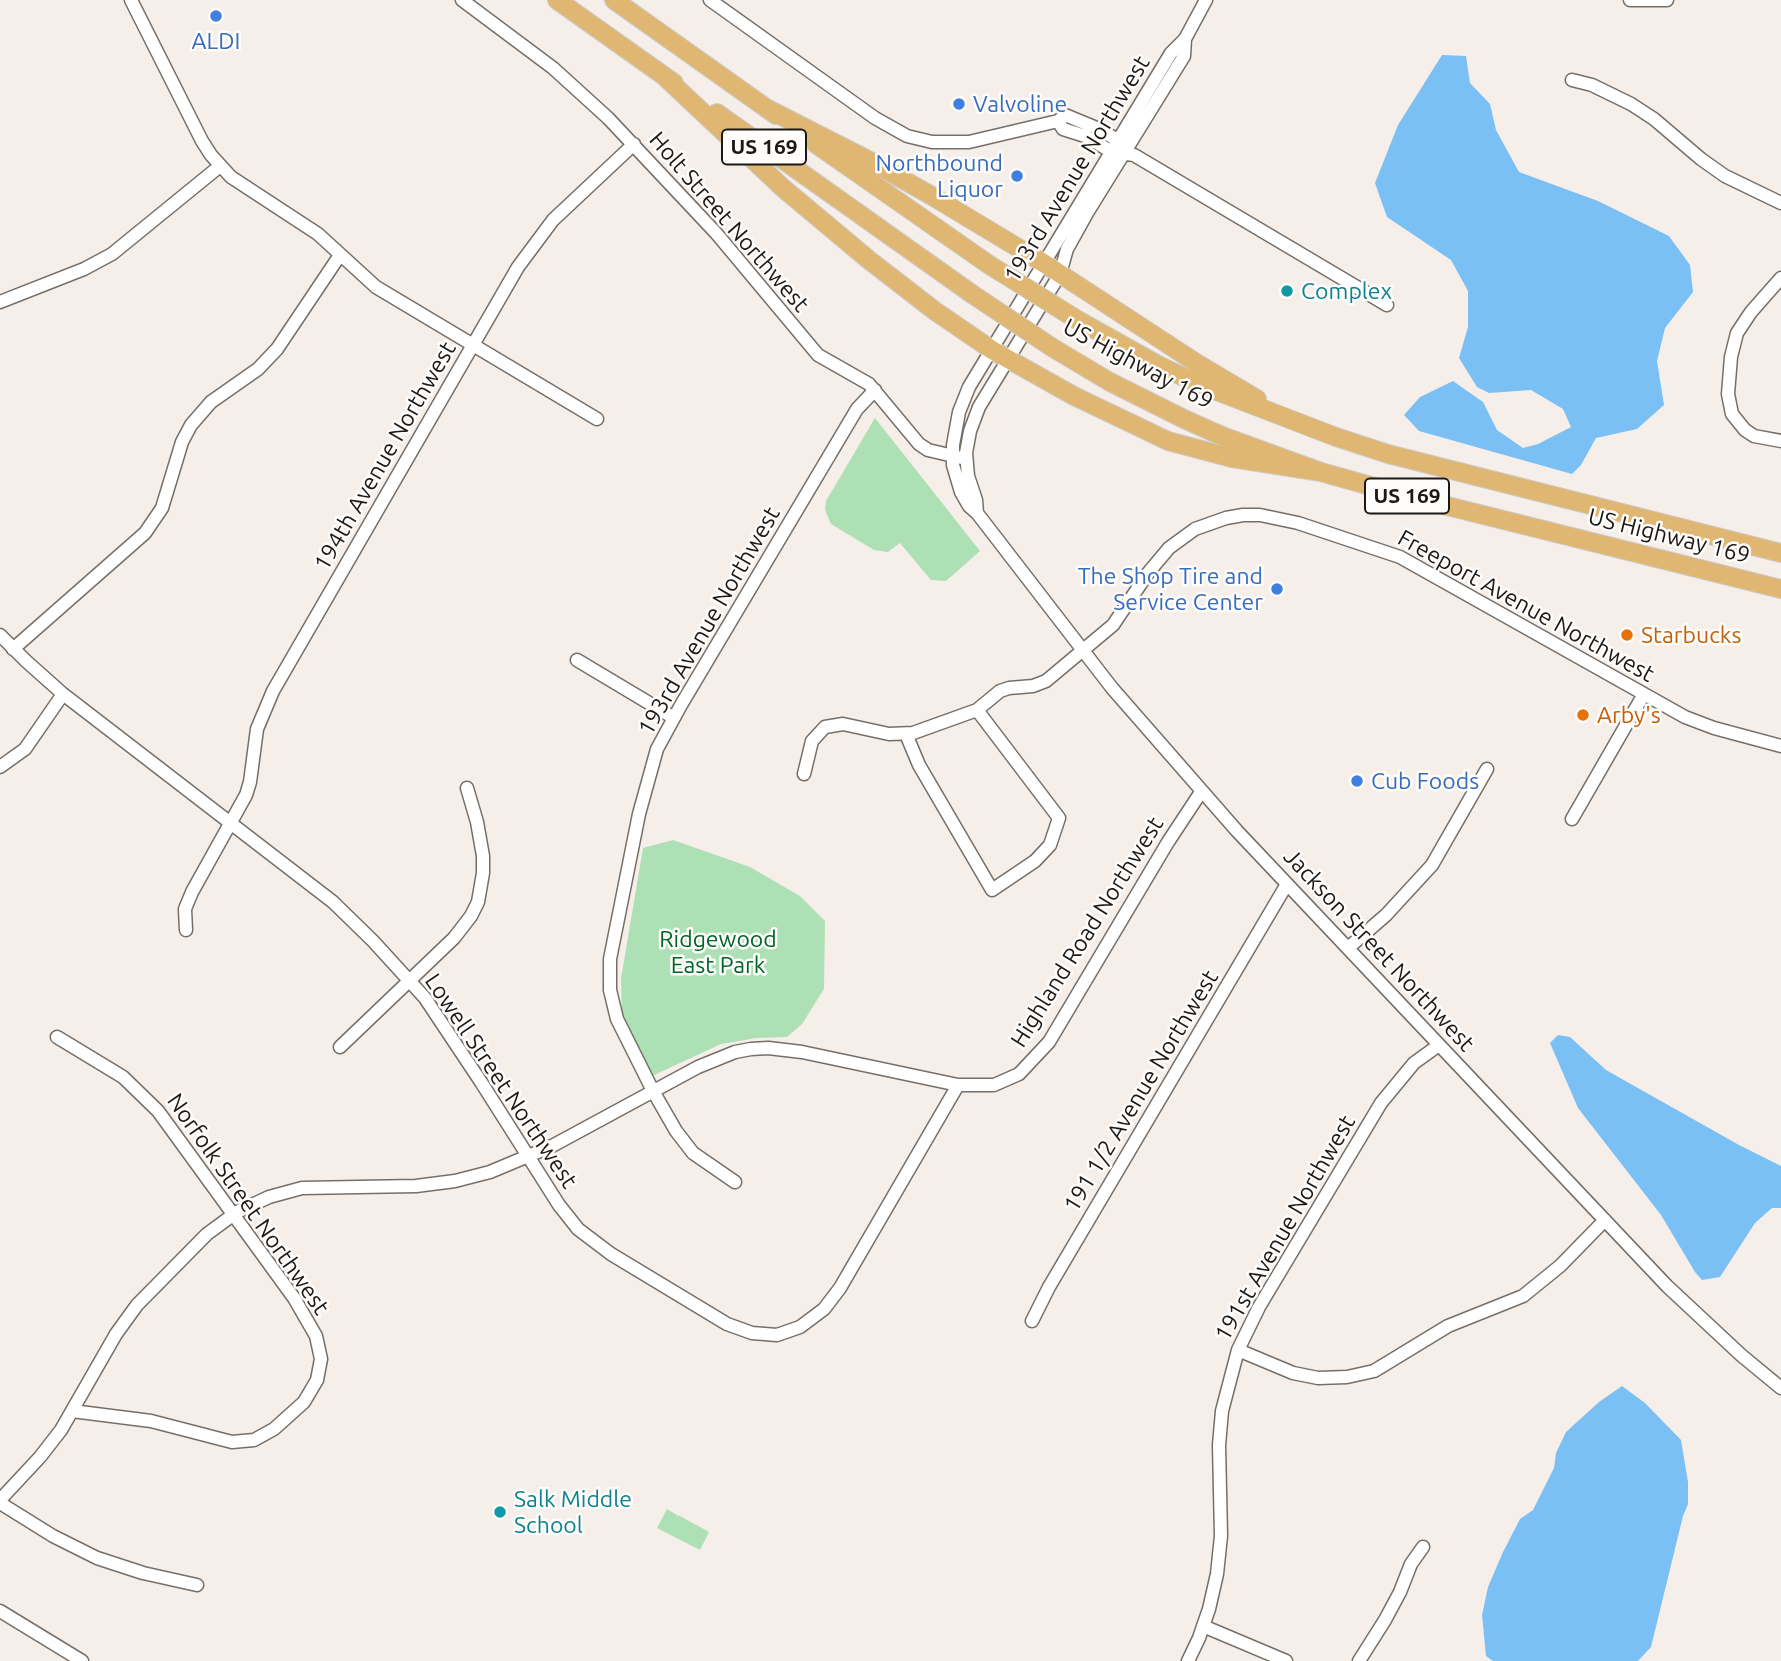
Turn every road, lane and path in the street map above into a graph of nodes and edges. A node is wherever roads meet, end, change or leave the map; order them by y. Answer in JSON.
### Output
{"nodes":[{"id":1,"x":131,"y":0,"type":"edge"},
{"id":2,"x":462,"y":0,"type":"edge"},
{"id":3,"x":557,"y":0,"type":"edge"},
{"id":4,"x":614,"y":0,"type":"edge"},
{"id":5,"x":710,"y":0,"type":"edge"},
{"id":6,"x":1206,"y":0,"type":"edge"},
{"id":7,"x":1630,"y":0,"type":"edge"},
{"id":8,"x":1667,"y":0,"type":"edge"},
{"id":9,"x":1185,"y":39,"type":"junction"},
{"id":10,"x":665,"y":76,"type":"junction"},
{"id":11,"x":1572,"y":80,"type":"dead end"},
{"id":12,"x":768,"y":109,"type":"junction"},
{"id":13,"x":1058,"y":121,"type":"junction"},
{"id":14,"x":1119,"y":141,"type":"junction"},
{"id":15,"x":634,"y":144,"type":"junction"},
{"id":16,"x":1112,"y":152,"type":"junction"},
{"id":17,"x":1127,"y":152,"type":"junction"},
{"id":18,"x":220,"y":166,"type":"junction"},
{"id":19,"x":1781,"y":203,"type":"edge"},
{"id":20,"x":340,"y":255,"type":"junction"},
{"id":21,"x":1052,"y":269,"type":"junction"},
{"id":22,"x":1781,"y":278,"type":"edge"},
{"id":23,"x":0,"y":302,"type":"edge"},
{"id":24,"x":1387,"y":305,"type":"dead end"},
{"id":25,"x":1008,"y":324,"type":"joint"},
{"id":26,"x":1024,"y":334,"type":"joint"},
{"id":27,"x":473,"y":346,"type":"junction"},
{"id":28,"x":992,"y":350,"type":"junction"},
{"id":29,"x":1008,"y":360,"type":"junction"},
{"id":30,"x":875,"y":390,"type":"junction"},
{"id":31,"x":597,"y":419,"type":"dead end"},
{"id":32,"x":1336,"y":437,"type":"junction"},
{"id":33,"x":1781,"y":441,"type":"edge"},
{"id":34,"x":952,"y":456,"type":"junction"},
{"id":35,"x":966,"y":459,"type":"junction"},
{"id":36,"x":1321,"y":472,"type":"junction"},
{"id":37,"x":977,"y":513,"type":"junction"},
{"id":38,"x":1781,"y":554,"type":"edge"},
{"id":39,"x":1781,"y":589,"type":"edge"},
{"id":40,"x":0,"y":635,"type":"edge"},
{"id":41,"x":1087,"y":646,"type":"junction"},
{"id":42,"x":13,"y":649,"type":"junction"},
{"id":43,"x":577,"y":660,"type":"dead end"},
{"id":44,"x":63,"y":694,"type":"junction"},
{"id":45,"x":1644,"y":694,"type":"junction"},
{"id":46,"x":977,"y":710,"type":"junction"},
{"id":47,"x":674,"y":718,"type":"junction"},
{"id":48,"x":906,"y":734,"type":"junction"},
{"id":49,"x":1781,"y":746,"type":"edge"},
{"id":50,"x":0,"y":767,"type":"edge"},
{"id":51,"x":1487,"y":769,"type":"dead end"},
{"id":52,"x":804,"y":774,"type":"dead end"},
{"id":53,"x":467,"y":788,"type":"dead end"},
{"id":54,"x":1201,"y":792,"type":"junction"},
{"id":55,"x":1572,"y":819,"type":"dead end"},
{"id":56,"x":232,"y":823,"type":"junction"},
{"id":57,"x":1287,"y":884,"type":"junction"},
{"id":58,"x":186,"y":930,"type":"dead end"},
{"id":59,"x":1349,"y":948,"type":"junction"},
{"id":60,"x":408,"y":979,"type":"junction"},
{"id":61,"x":57,"y":1037,"type":"dead end"},
{"id":62,"x":1439,"y":1045,"type":"junction"},
{"id":63,"x":341,"y":1046,"type":"dead end"},
{"id":64,"x":958,"y":1085,"type":"junction"},
{"id":65,"x":653,"y":1091,"type":"junction"},
{"id":66,"x":528,"y":1157,"type":"junction"},
{"id":67,"x":735,"y":1182,"type":"dead end"},
{"id":68,"x":234,"y":1214,"type":"junction"},
{"id":69,"x":1605,"y":1220,"type":"junction"},
{"id":70,"x":1032,"y":1321,"type":"dead end"},
{"id":71,"x":1238,"y":1350,"type":"junction"},
{"id":72,"x":1781,"y":1388,"type":"edge"},
{"id":73,"x":72,"y":1411,"type":"junction"},
{"id":74,"x":0,"y":1502,"type":"edge"},
{"id":75,"x":1423,"y":1547,"type":"dead end"},
{"id":76,"x":197,"y":1585,"type":"dead end"},
{"id":77,"x":0,"y":1611,"type":"edge"},
{"id":78,"x":1203,"y":1626,"type":"junction"},
{"id":79,"x":82,"y":1661,"type":"edge"},
{"id":80,"x":1188,"y":1661,"type":"edge"},
{"id":81,"x":1286,"y":1661,"type":"edge"},
{"id":82,"x":1359,"y":1661,"type":"edge"}],
"edges":[{"from":1,"to":18,"type":"street"},
{"from":2,"to":15,"type":"street","name":"Holt Street Northwest"},
{"from":3,"to":10,"type":"highway","name":"US Highway 169","number":"US 169"},
{"from":4,"to":12,"type":"highway","name":"US Highway 169","number":"US 169"},
{"from":5,"to":13,"type":"street"},
{"from":6,"to":9,"type":"street","name":"193rd Avenue Northwest"},
{"from":7,"to":8,"type":"street"},
{"from":9,"to":14,"type":"street","name":"193rd Avenue Northwest"},
{"from":9,"to":17,"type":"street","name":"193rd Avenue Northwest"},
{"from":10,"to":28,"type":"highway"},
{"from":10,"to":36,"type":"highway","name":"US Highway 169","number":"US 169","bridge":true},
{"from":11,"to":19,"type":"street"},
{"from":12,"to":21,"type":"highway"},
{"from":12,"to":32,"type":"highway","name":"US Highway 169","number":"US 169","bridge":true},
{"from":13,"to":14,"type":"street"},
{"from":13,"to":16,"type":"street"},
{"from":14,"to":16,"type":"street","name":"193rd Avenue Northwest"},
{"from":14,"to":17,"type":"street"},
{"from":15,"to":27,"type":"street","name":"194th Avenue Northwest"},
{"from":15,"to":30,"type":"street","name":"Holt Street Northwest"},
{"from":16,"to":17,"type":"street"},
{"from":16,"to":21,"type":"street","name":"193rd Avenue Northwest"},
{"from":17,"to":21,"type":"street","name":"193rd Avenue Northwest"},
{"from":17,"to":24,"type":"street"},
{"from":18,"to":20,"type":"street"},
{"from":18,"to":23,"type":"street"},
{"from":20,"to":27,"type":"street"},
{"from":20,"to":42,"type":"street"},
{"from":21,"to":25,"type":"street","name":"193rd Avenue Northwest"},
{"from":21,"to":26,"type":"street","name":"193rd Avenue Northwest"},
{"from":21,"to":32,"type":"highway"},
{"from":22,"to":33,"type":"street"},
{"from":25,"to":28,"type":"street","name":"Jackson Street Northwest"},
{"from":26,"to":29,"type":"street","name":"Jackson Street Northwest"},
{"from":27,"to":31,"type":"street"},
{"from":27,"to":56,"type":"street","name":"194th Avenue Northwest"},
{"from":28,"to":29,"type":"highway"},
{"from":28,"to":34,"type":"street","name":"Jackson Street Northwest"},
{"from":29,"to":35,"type":"street","name":"Jackson Street Northwest"},
{"from":29,"to":36,"type":"highway"},
{"from":30,"to":34,"type":"street","name":"Holt Street Northwest"},
{"from":30,"to":47,"type":"street","name":"193rd Avenue Northwest"},
{"from":32,"to":38,"type":"highway","name":"US Highway 169","number":"US 169"},
{"from":34,"to":35,"type":"street","name":"Holt Street Northwest"},
{"from":34,"to":37,"type":"street","name":"Jackson Street Northwest"},
{"from":35,"to":37,"type":"street","name":"Jackson Street Northwest"},
{"from":36,"to":39,"type":"highway","name":"US Highway 169","number":"US 169"},
{"from":37,"to":41,"type":"street","name":"Jackson Street Northwest"},
{"from":40,"to":42,"type":"street","name":"Lowell Street Northwest"},
{"from":41,"to":45,"type":"street","name":"Freeport Avenue Northwest"},
{"from":41,"to":46,"type":"street","name":"Freeport Avenue Northwest"},
{"from":41,"to":54,"type":"street","name":"Jackson Street Northwest"},
{"from":42,"to":44,"type":"street","name":"Lowell Street Northwest"},
{"from":43,"to":47,"type":"street"},
{"from":44,"to":50,"type":"street"},
{"from":44,"to":56,"type":"street","name":"Lowell Street Northwest"},
{"from":45,"to":49,"type":"street","name":"Freeport Avenue Northwest"},
{"from":45,"to":55,"type":"street"},
{"from":46,"to":48,"type":"street","name":"Freeport Avenue Northwest"},
{"from":46,"to":48,"type":"street"},
{"from":47,"to":65,"type":"street","name":"193rd Avenue Northwest"},
{"from":48,"to":52,"type":"street"},
{"from":51,"to":59,"type":"street"},
{"from":53,"to":60,"type":"street"},
{"from":54,"to":57,"type":"street","name":"Jackson Street Northwest"},
{"from":54,"to":64,"type":"street","name":"Highland Road Northwest"},
{"from":56,"to":58,"type":"street","name":"194th Avenue Northwest"},
{"from":56,"to":60,"type":"street","name":"Lowell Street Northwest"},
{"from":57,"to":59,"type":"street","name":"Jackson Street Northwest"},
{"from":57,"to":70,"type":"street","name":"191 1/2 Avenue Northwest"},
{"from":59,"to":62,"type":"street","name":"Jackson Street Northwest"},
{"from":60,"to":63,"type":"street"},
{"from":60,"to":66,"type":"street","name":"Lowell Street Northwest"},
{"from":61,"to":68,"type":"street","name":"Norfolk Street Northwest"},
{"from":62,"to":69,"type":"street","name":"Jackson Street Northwest"},
{"from":62,"to":71,"type":"street","name":"191st Avenue Northwest"},
{"from":64,"to":65,"type":"street","name":"Highland Road Northwest"},
{"from":64,"to":66,"type":"street","name":"Lowell Street Northwest"},
{"from":65,"to":66,"type":"street","name":"Highland Road Northwest"},
{"from":65,"to":67,"type":"street","name":"193rd Avenue Northwest"},
{"from":66,"to":68,"type":"street","name":"Highland Road Northwest"},
{"from":68,"to":73,"type":"street","name":"Highland Road Northwest"},
{"from":68,"to":73,"type":"street","name":"Norfolk Street Northwest"},
{"from":69,"to":71,"type":"street"},
{"from":69,"to":72,"type":"street","name":"Jackson Street Northwest"},
{"from":71,"to":78,"type":"street","name":"191st Avenue Northwest"},
{"from":73,"to":74,"type":"street","name":"Highland Road Northwest"},
{"from":74,"to":76,"type":"street"},
{"from":75,"to":82,"type":"street"},
{"from":77,"to":79,"type":"street"},
{"from":78,"to":80,"type":"street","name":"191st Avenue Northwest"},
{"from":78,"to":81,"type":"street"}]}
